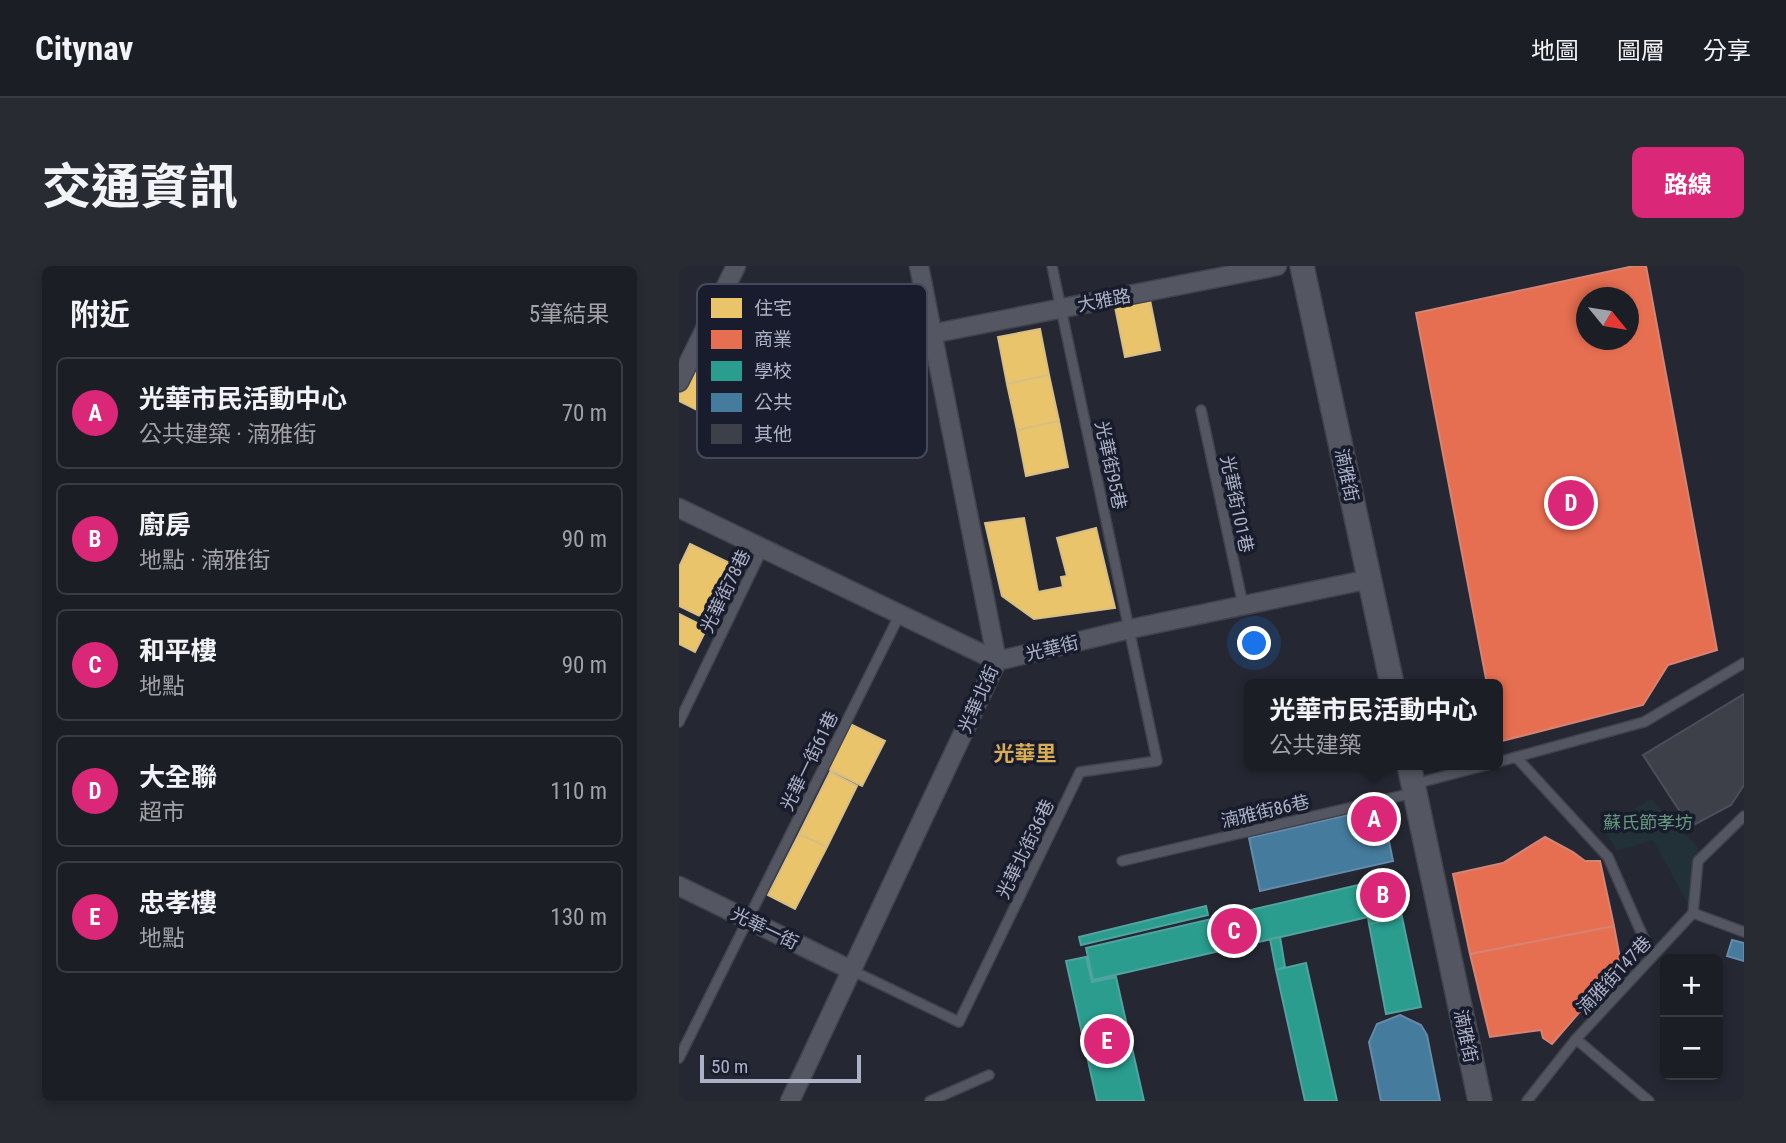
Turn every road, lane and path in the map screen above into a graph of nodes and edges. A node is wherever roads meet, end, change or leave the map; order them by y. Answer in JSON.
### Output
{"nodes":[{"id":1,"x":736,"y":266,"type":"edge"},
{"id":2,"x":919,"y":266,"type":"edge"},
{"id":3,"x":1052,"y":266,"type":"edge"},
{"id":4,"x":1277,"y":266,"type":"edge"},
{"id":5,"x":1302,"y":266,"type":"edge"},
{"id":6,"x":727,"y":284,"type":"edge"},
{"id":7,"x":922,"y":284,"type":"edge"},
{"id":8,"x":1061,"y":309,"type":"junction"},
{"id":9,"x":927,"y":311,"type":"edge"},
{"id":10,"x":931,"y":334,"type":"junction"},
{"id":11,"x":697,"y":345,"type":"edge"},
{"id":12,"x":679,"y":382,"type":"edge"},
{"id":13,"x":1201,"y":410,"type":"dead end"},
{"id":14,"x":679,"y":508,"type":"edge"},
{"id":15,"x":763,"y":548,"type":"junction"},
{"id":16,"x":1370,"y":579,"type":"junction"},
{"id":17,"x":1243,"y":605,"type":"junction"},
{"id":18,"x":899,"y":616,"type":"junction"},
{"id":19,"x":1130,"y":629,"type":"junction"},
{"id":20,"x":997,"y":662,"type":"junction"},
{"id":21,"x":1744,"y":663,"type":"edge"},
{"id":22,"x":1391,"y":679,"type":"edge"},
{"id":23,"x":679,"y":722,"type":"edge"},
{"id":24,"x":1516,"y":757,"type":"junction"},
{"id":25,"x":1503,"y":761,"type":"edge"},
{"id":26,"x":1461,"y":770,"type":"edge"},
{"id":27,"x":1412,"y":780,"type":"edge"},
{"id":28,"x":1744,"y":816,"type":"edge"},
{"id":29,"x":1122,"y":861,"type":"dead end"},
{"id":30,"x":679,"y":886,"type":"edge"},
{"id":31,"x":1693,"y":913,"type":"junction"},
{"id":32,"x":748,"y":920,"type":"junction"},
{"id":33,"x":1744,"y":932,"type":"edge"},
{"id":34,"x":1652,"y":957,"type":"junction"},
{"id":35,"x":851,"y":970,"type":"junction"},
{"id":36,"x":1576,"y":1040,"type":"junction"},
{"id":37,"x":679,"y":1058,"type":"edge"},
{"id":38,"x":989,"y":1075,"type":"dead end"},
{"id":39,"x":790,"y":1101,"type":"edge"},
{"id":40,"x":930,"y":1101,"type":"edge"},
{"id":41,"x":1480,"y":1101,"type":"edge"},
{"id":42,"x":1527,"y":1101,"type":"edge"},
{"id":43,"x":1649,"y":1101,"type":"edge"}],
"edges":[{"from":1,"to":6,"type":"street"},
{"from":2,"to":7,"type":"street","name":"光華北街"},
{"from":3,"to":8,"type":"lane","name":"光華街95巷"},
{"from":4,"to":8,"type":"street","name":"大雅路"},
{"from":5,"to":16,"type":"street","name":"湳雅街"},
{"from":8,"to":10,"type":"street","name":"大雅路"},
{"from":8,"to":19,"type":"lane","name":"光華街95巷"},
{"from":9,"to":10,"type":"street","name":"光華北街"},
{"from":10,"to":20,"type":"street","name":"光華北街"},
{"from":11,"to":12,"type":"street"},
{"from":13,"to":17,"type":"lane","name":"光華街101巷"},
{"from":14,"to":15,"type":"street"},
{"from":15,"to":18,"type":"street"},
{"from":15,"to":23,"type":"lane","name":"光華街78巷"},
{"from":16,"to":17,"type":"street","name":"光華街"},
{"from":16,"to":22,"type":"street","name":"湳雅街"},
{"from":17,"to":19,"type":"street","name":"光華街"},
{"from":18,"to":20,"type":"street"},
{"from":18,"to":32,"type":"lane","name":"光華一街61巷"},
{"from":19,"to":20,"type":"street","name":"光華街"},
{"from":19,"to":35,"type":"lane","name":"光華北街36巷"},
{"from":20,"to":35,"type":"street","name":"光華北街"},
{"from":21,"to":24,"type":"lane"},
{"from":24,"to":25,"type":"lane"},
{"from":24,"to":34,"type":"lane"},
{"from":26,"to":27,"type":"lane","name":"湳雅街86巷"},
{"from":27,"to":29,"type":"lane","name":"湳雅街86巷"},
{"from":27,"to":41,"type":"street","name":"湳雅街"},
{"from":28,"to":31,"type":"lane"},
{"from":30,"to":32,"type":"street","name":"光華一街"},
{"from":31,"to":33,"type":"lane"},
{"from":31,"to":34,"type":"lane","name":"湳雅街147巷"},
{"from":32,"to":35,"type":"street","name":"光華一街"},
{"from":32,"to":37,"type":"lane","name":"光華一街61巷"},
{"from":34,"to":36,"type":"lane","name":"湳雅街147巷"},
{"from":35,"to":39,"type":"street","name":"光華北街"},
{"from":36,"to":42,"type":"lane","name":"湳雅街147巷"},
{"from":36,"to":43,"type":"lane"},
{"from":38,"to":40,"type":"lane"}]}
